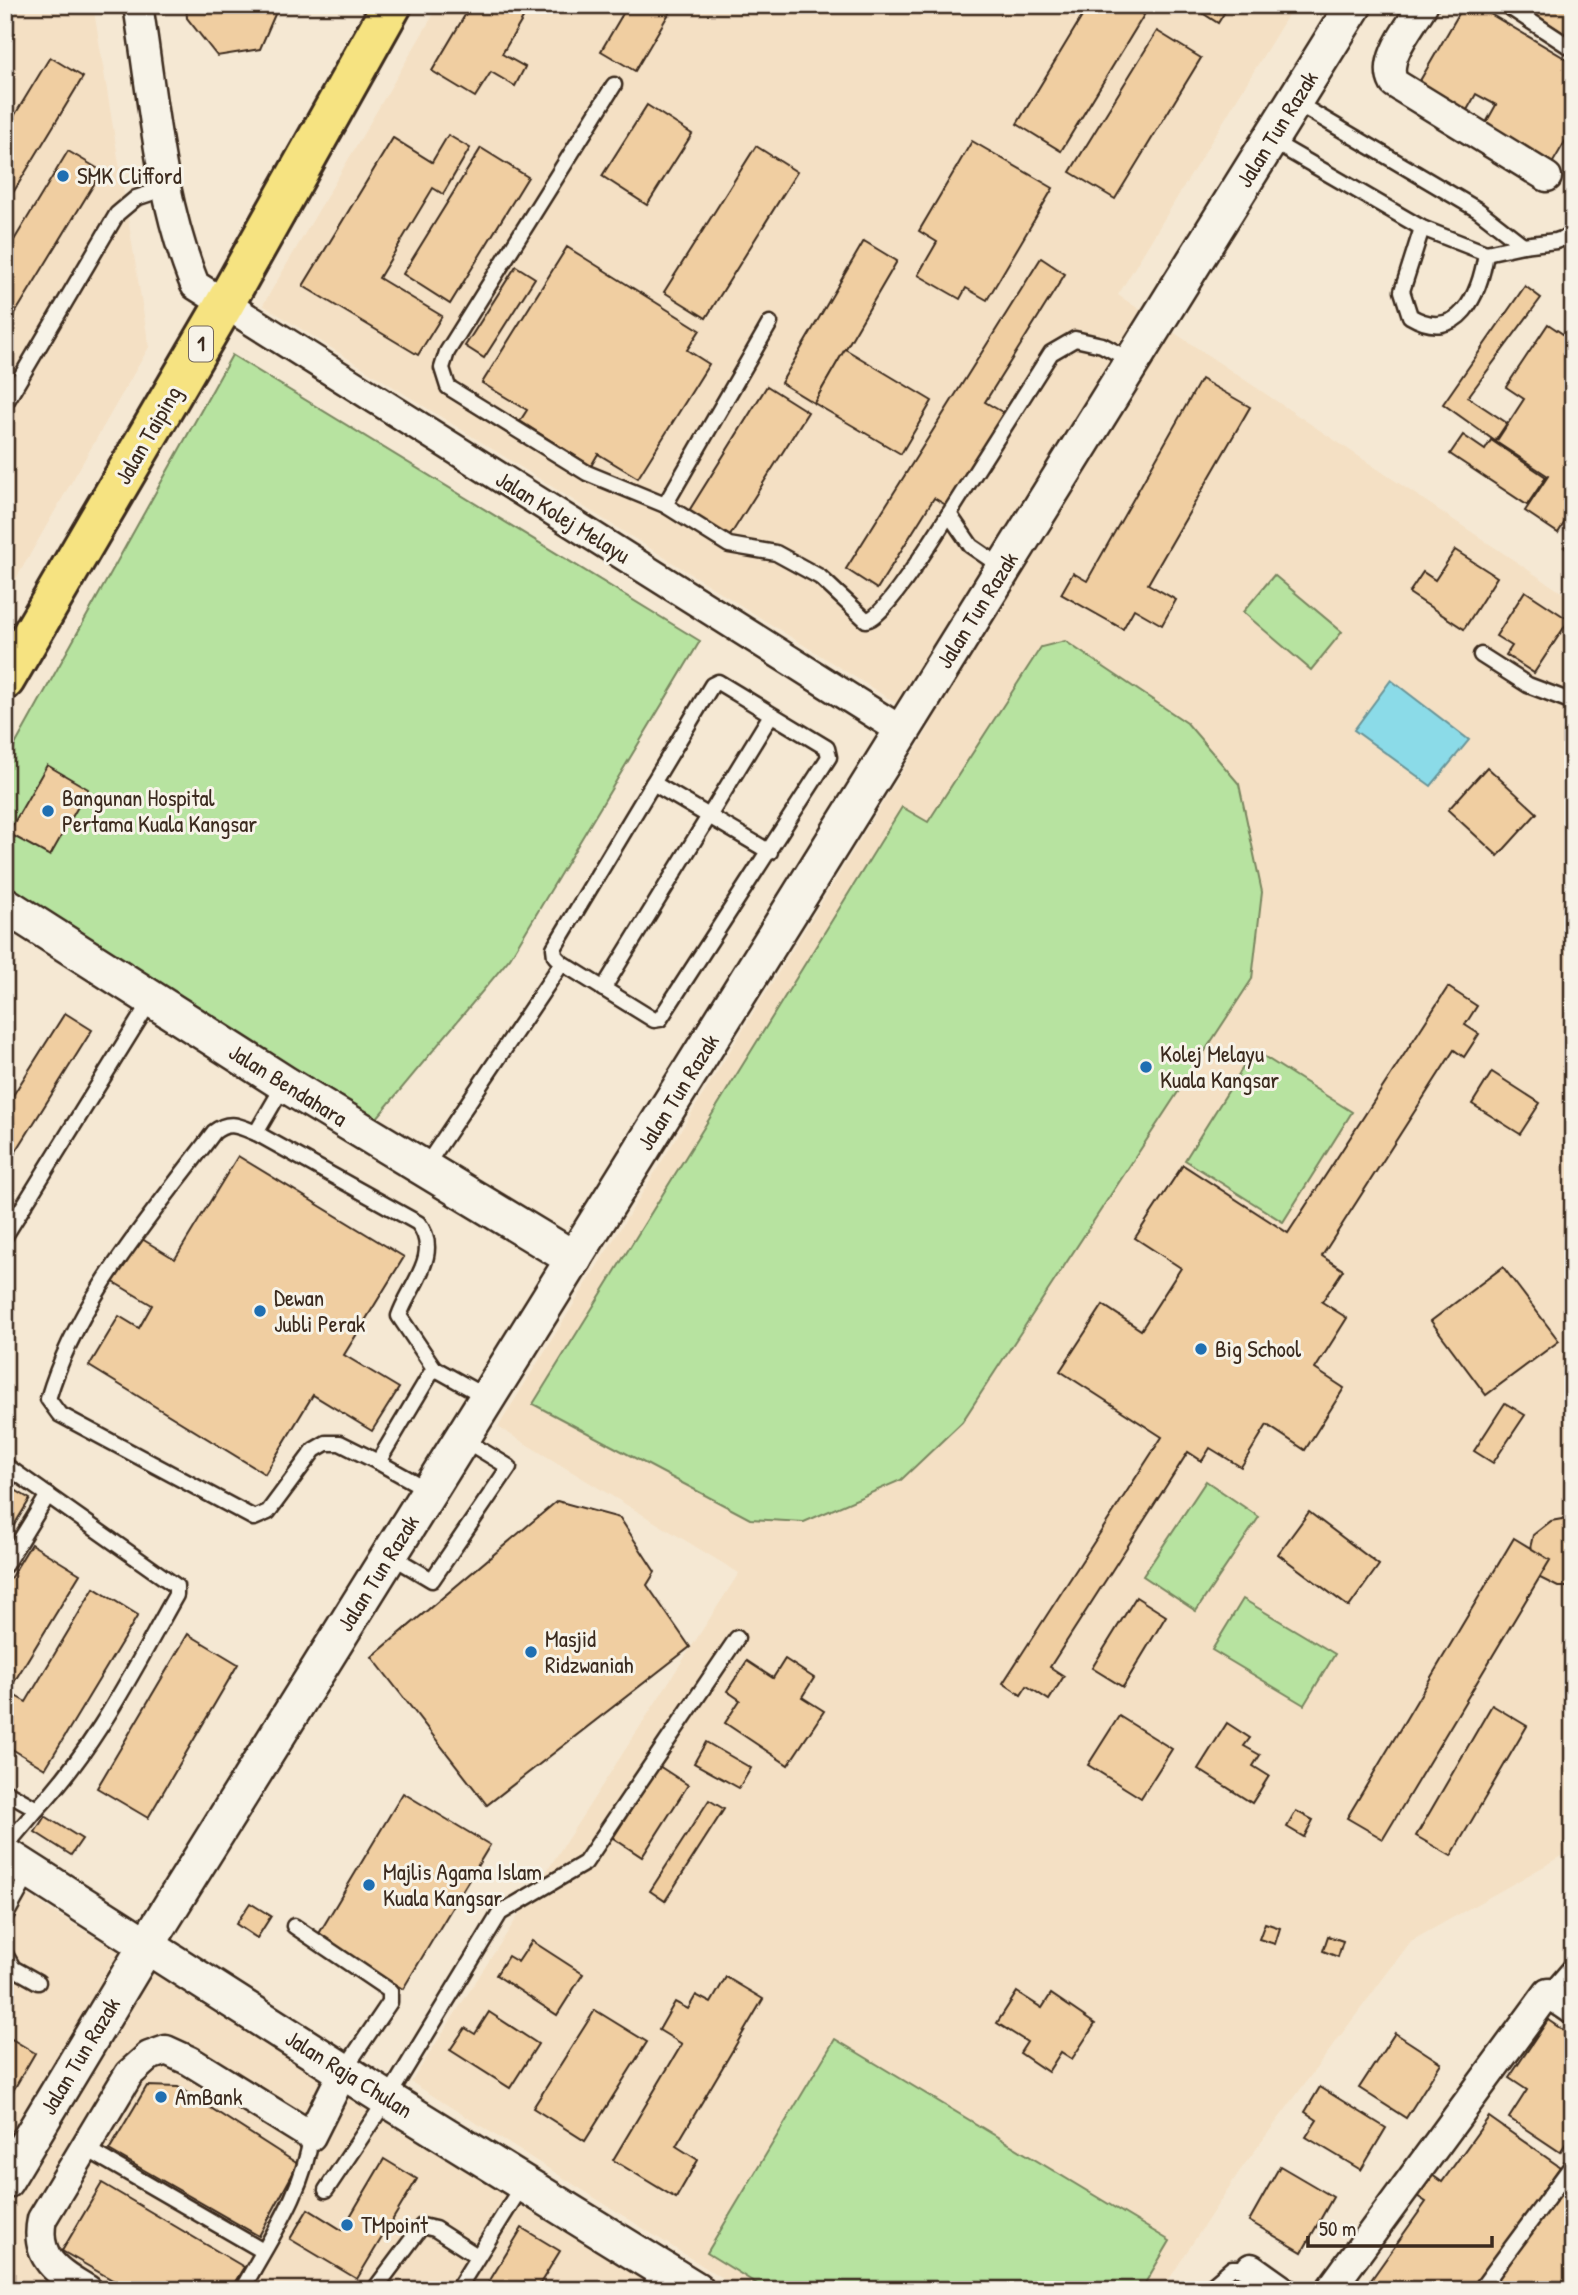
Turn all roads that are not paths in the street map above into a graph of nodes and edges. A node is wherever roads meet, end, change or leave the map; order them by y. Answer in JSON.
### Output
{"nodes":[{"id":1,"x":138,"y":5,"type":"edge"},
{"id":2,"x":392,"y":5,"type":"edge"},
{"id":3,"x":1423,"y":5,"type":"edge"},
{"id":4,"x":1506,"y":5,"type":"edge"},
{"id":5,"x":1347,"y":8,"type":"edge"},
{"id":6,"x":1573,"y":49,"type":"edge"},
{"id":7,"x":614,"y":85,"type":"dead end"},
{"id":8,"x":1294,"y":102,"type":"junction"},
{"id":9,"x":1270,"y":140,"type":"junction"},
{"id":10,"x":1547,"y":177,"type":"dead end"},
{"id":11,"x":166,"y":188,"type":"junction"},
{"id":12,"x":1422,"y":228,"type":"junction"},
{"id":13,"x":1573,"y":235,"type":"edge"},
{"id":14,"x":1523,"y":245,"type":"junction"},
{"id":15,"x":1486,"y":253,"type":"junction"},
{"id":16,"x":224,"y":304,"type":"junction"},
{"id":17,"x":770,"y":323,"type":"dead end"},
{"id":18,"x":1132,"y":361,"type":"junction"},
{"id":19,"x":5,"y":404,"type":"edge"},
{"id":20,"x":665,"y":505,"type":"junction"},
{"id":21,"x":949,"y":514,"type":"junction"},
{"id":22,"x":1003,"y":568,"type":"junction"},
{"id":23,"x":1481,"y":655,"type":"dead end"},
{"id":24,"x":5,"y":680,"type":"edge"},
{"id":25,"x":1573,"y":702,"type":"edge"},
{"id":26,"x":771,"y":715,"type":"junction"},
{"id":27,"x":902,"y":731,"type":"junction"},
{"id":28,"x":653,"y":783,"type":"junction"},
{"id":29,"x":709,"y":816,"type":"junction"},
{"id":30,"x":770,"y":852,"type":"junction"},
{"id":31,"x":5,"y":905,"type":"edge"},
{"id":32,"x":562,"y":963,"type":"junction"},
{"id":33,"x":603,"y":989,"type":"junction"},
{"id":34,"x":151,"y":1000,"type":"junction"},
{"id":35,"x":285,"y":1084,"type":"junction"},
{"id":36,"x":256,"y":1132,"type":"junction"},
{"id":37,"x":424,"y":1168,"type":"junction"},
{"id":38,"x":5,"y":1236,"type":"edge"},
{"id":39,"x":574,"y":1259,"type":"junction"},
{"id":40,"x":434,"y":1368,"type":"junction"},
{"id":41,"x":488,"y":1397,"type":"junction"},
{"id":42,"x":462,"y":1439,"type":"junction"},
{"id":43,"x":378,"y":1462,"type":"junction"},
{"id":44,"x":5,"y":1465,"type":"edge"},
{"id":45,"x":430,"y":1490,"type":"junction"},
{"id":46,"x":48,"y":1494,"type":"junction"},
{"id":47,"x":390,"y":1555,"type":"junction"},
{"id":48,"x":5,"y":1565,"type":"edge"},
{"id":49,"x":737,"y":1638,"type":"dead end"},
{"id":50,"x":5,"y":1791,"type":"edge"},
{"id":51,"x":37,"y":1809,"type":"junction"},
{"id":52,"x":5,"y":1847,"type":"edge"},
{"id":53,"x":18,"y":1863,"type":"edge"},
{"id":54,"x":5,"y":1917,"type":"edge"},
{"id":55,"x":294,"y":1926,"type":"dead end"},
{"id":56,"x":148,"y":1943,"type":"junction"},
{"id":57,"x":5,"y":1954,"type":"edge"},
{"id":58,"x":1573,"y":1964,"type":"edge"},
{"id":59,"x":38,"y":1982,"type":"dead end"},
{"id":60,"x":1548,"y":1993,"type":"junction"},
{"id":61,"x":1573,"y":2010,"type":"edge"},
{"id":62,"x":344,"y":2070,"type":"junction"},
{"id":63,"x":387,"y":2099,"type":"junction"},
{"id":64,"x":311,"y":2136,"type":"junction"},
{"id":65,"x":85,"y":2148,"type":"junction"},
{"id":66,"x":1573,"y":2164,"type":"edge"},
{"id":67,"x":5,"y":2181,"type":"edge"},
{"id":68,"x":523,"y":2183,"type":"junction"},
{"id":69,"x":326,"y":2190,"type":"dead end"},
{"id":70,"x":263,"y":2251,"type":"junction"},
{"id":71,"x":477,"y":2256,"type":"junction"},
{"id":72,"x":1251,"y":2268,"type":"joint"},
{"id":73,"x":88,"y":2290,"type":"edge"},
{"id":74,"x":242,"y":2290,"type":"edge"},
{"id":75,"x":374,"y":2290,"type":"edge"},
{"id":76,"x":457,"y":2290,"type":"edge"},
{"id":77,"x":696,"y":2290,"type":"edge"},
{"id":78,"x":1206,"y":2290,"type":"edge"},
{"id":79,"x":1282,"y":2290,"type":"edge"},
{"id":80,"x":1330,"y":2290,"type":"edge"},
{"id":81,"x":1480,"y":2290,"type":"edge"}],
"edges":[{"from":1,"to":11,"type":"street","name":"Jalan Kolej Melayu"},
{"from":2,"to":16,"type":"highway","name":"Jalan Taiping","number":"1"},
{"from":3,"to":10,"type":"street"},
{"from":4,"to":6,"type":"lane"},
{"from":5,"to":8,"type":"street","name":"Jalan Tun Razak"},
{"from":7,"to":20,"type":"lane"},
{"from":8,"to":9,"type":"street","name":"Jalan Tun Razak"},
{"from":8,"to":14,"type":"lane"},
{"from":9,"to":12,"type":"lane"},
{"from":9,"to":18,"type":"street","name":"Jalan Tun Razak"},
{"from":11,"to":16,"type":"street","name":"Jalan Kolej Melayu"},
{"from":11,"to":19,"type":"lane"},
{"from":12,"to":15,"type":"lane"},
{"from":12,"to":15,"type":"lane"},
{"from":13,"to":14,"type":"lane"},
{"from":14,"to":15,"type":"lane"},
{"from":16,"to":24,"type":"highway","name":"Jalan Taiping","number":"1"},
{"from":16,"to":27,"type":"street","name":"Jalan Kolej Melayu"},
{"from":17,"to":20,"type":"lane"},
{"from":18,"to":21,"type":"lane"},
{"from":18,"to":22,"type":"street","name":"Jalan Tun Razak"},
{"from":20,"to":21,"type":"lane"},
{"from":21,"to":22,"type":"lane"},
{"from":22,"to":27,"type":"street","name":"Jalan Tun Razak"},
{"from":23,"to":25,"type":"lane"},
{"from":26,"to":28,"type":"lane"},
{"from":26,"to":29,"type":"lane"},
{"from":26,"to":30,"type":"lane"},
{"from":27,"to":39,"type":"street","name":"Jalan Tun Razak"},
{"from":28,"to":29,"type":"lane"},
{"from":28,"to":32,"type":"lane"},
{"from":29,"to":30,"type":"lane"},
{"from":29,"to":33,"type":"lane"},
{"from":30,"to":33,"type":"lane"},
{"from":31,"to":34,"type":"street","name":"Jalan Bendahara"},
{"from":32,"to":33,"type":"lane"},
{"from":32,"to":37,"type":"lane"},
{"from":34,"to":35,"type":"street","name":"Jalan Bendahara"},
{"from":34,"to":38,"type":"lane"},
{"from":35,"to":36,"type":"lane"},
{"from":35,"to":37,"type":"street","name":"Jalan Bendahara"},
{"from":36,"to":40,"type":"lane"},
{"from":36,"to":43,"type":"lane"},
{"from":37,"to":39,"type":"street","name":"Jalan Bendahara"},
{"from":39,"to":41,"type":"street","name":"Jalan Tun Razak"},
{"from":40,"to":41,"type":"lane"},
{"from":40,"to":43,"type":"lane"},
{"from":41,"to":42,"type":"street","name":"Jalan Tun Razak"},
{"from":42,"to":45,"type":"street","name":"Jalan Tun Razak"},
{"from":42,"to":47,"type":"lane"},
{"from":43,"to":45,"type":"lane"},
{"from":44,"to":46,"type":"lane"},
{"from":45,"to":47,"type":"street","name":"Jalan Tun Razak"},
{"from":46,"to":48,"type":"lane"},
{"from":46,"to":51,"type":"lane"},
{"from":47,"to":56,"type":"street","name":"Jalan Tun Razak"},
{"from":49,"to":63,"type":"lane"},
{"from":50,"to":51,"type":"lane"},
{"from":51,"to":52,"type":"lane"},
{"from":53,"to":54,"type":"lane"},
{"from":53,"to":56,"type":"street","name":"Jalan Raja Chulan"},
{"from":55,"to":62,"type":"lane"},
{"from":56,"to":62,"type":"street","name":"Jalan Raja Chulan"},
{"from":56,"to":67,"type":"street","name":"Jalan Tun Razak"},
{"from":57,"to":59,"type":"lane"},
{"from":58,"to":60,"type":"lane"},
{"from":60,"to":61,"type":"street"},
{"from":60,"to":80,"type":"street"},
{"from":62,"to":63,"type":"street","name":"Jalan Raja Chulan"},
{"from":62,"to":64,"type":"street"},
{"from":63,"to":68,"type":"street","name":"Jalan Raja Chulan"},
{"from":63,"to":69,"type":"lane"},
{"from":64,"to":65,"type":"street"},
{"from":64,"to":70,"type":"lane"},
{"from":65,"to":70,"type":"lane"},
{"from":65,"to":73,"type":"street"},
{"from":66,"to":81,"type":"lane"},
{"from":68,"to":71,"type":"lane"},
{"from":68,"to":77,"type":"street","name":"Jalan Raja Chulan"},
{"from":70,"to":74,"type":"lane"},
{"from":71,"to":75,"type":"lane"},
{"from":71,"to":76,"type":"lane"},
{"from":72,"to":78,"type":"lane"},
{"from":72,"to":79,"type":"street"}]}
